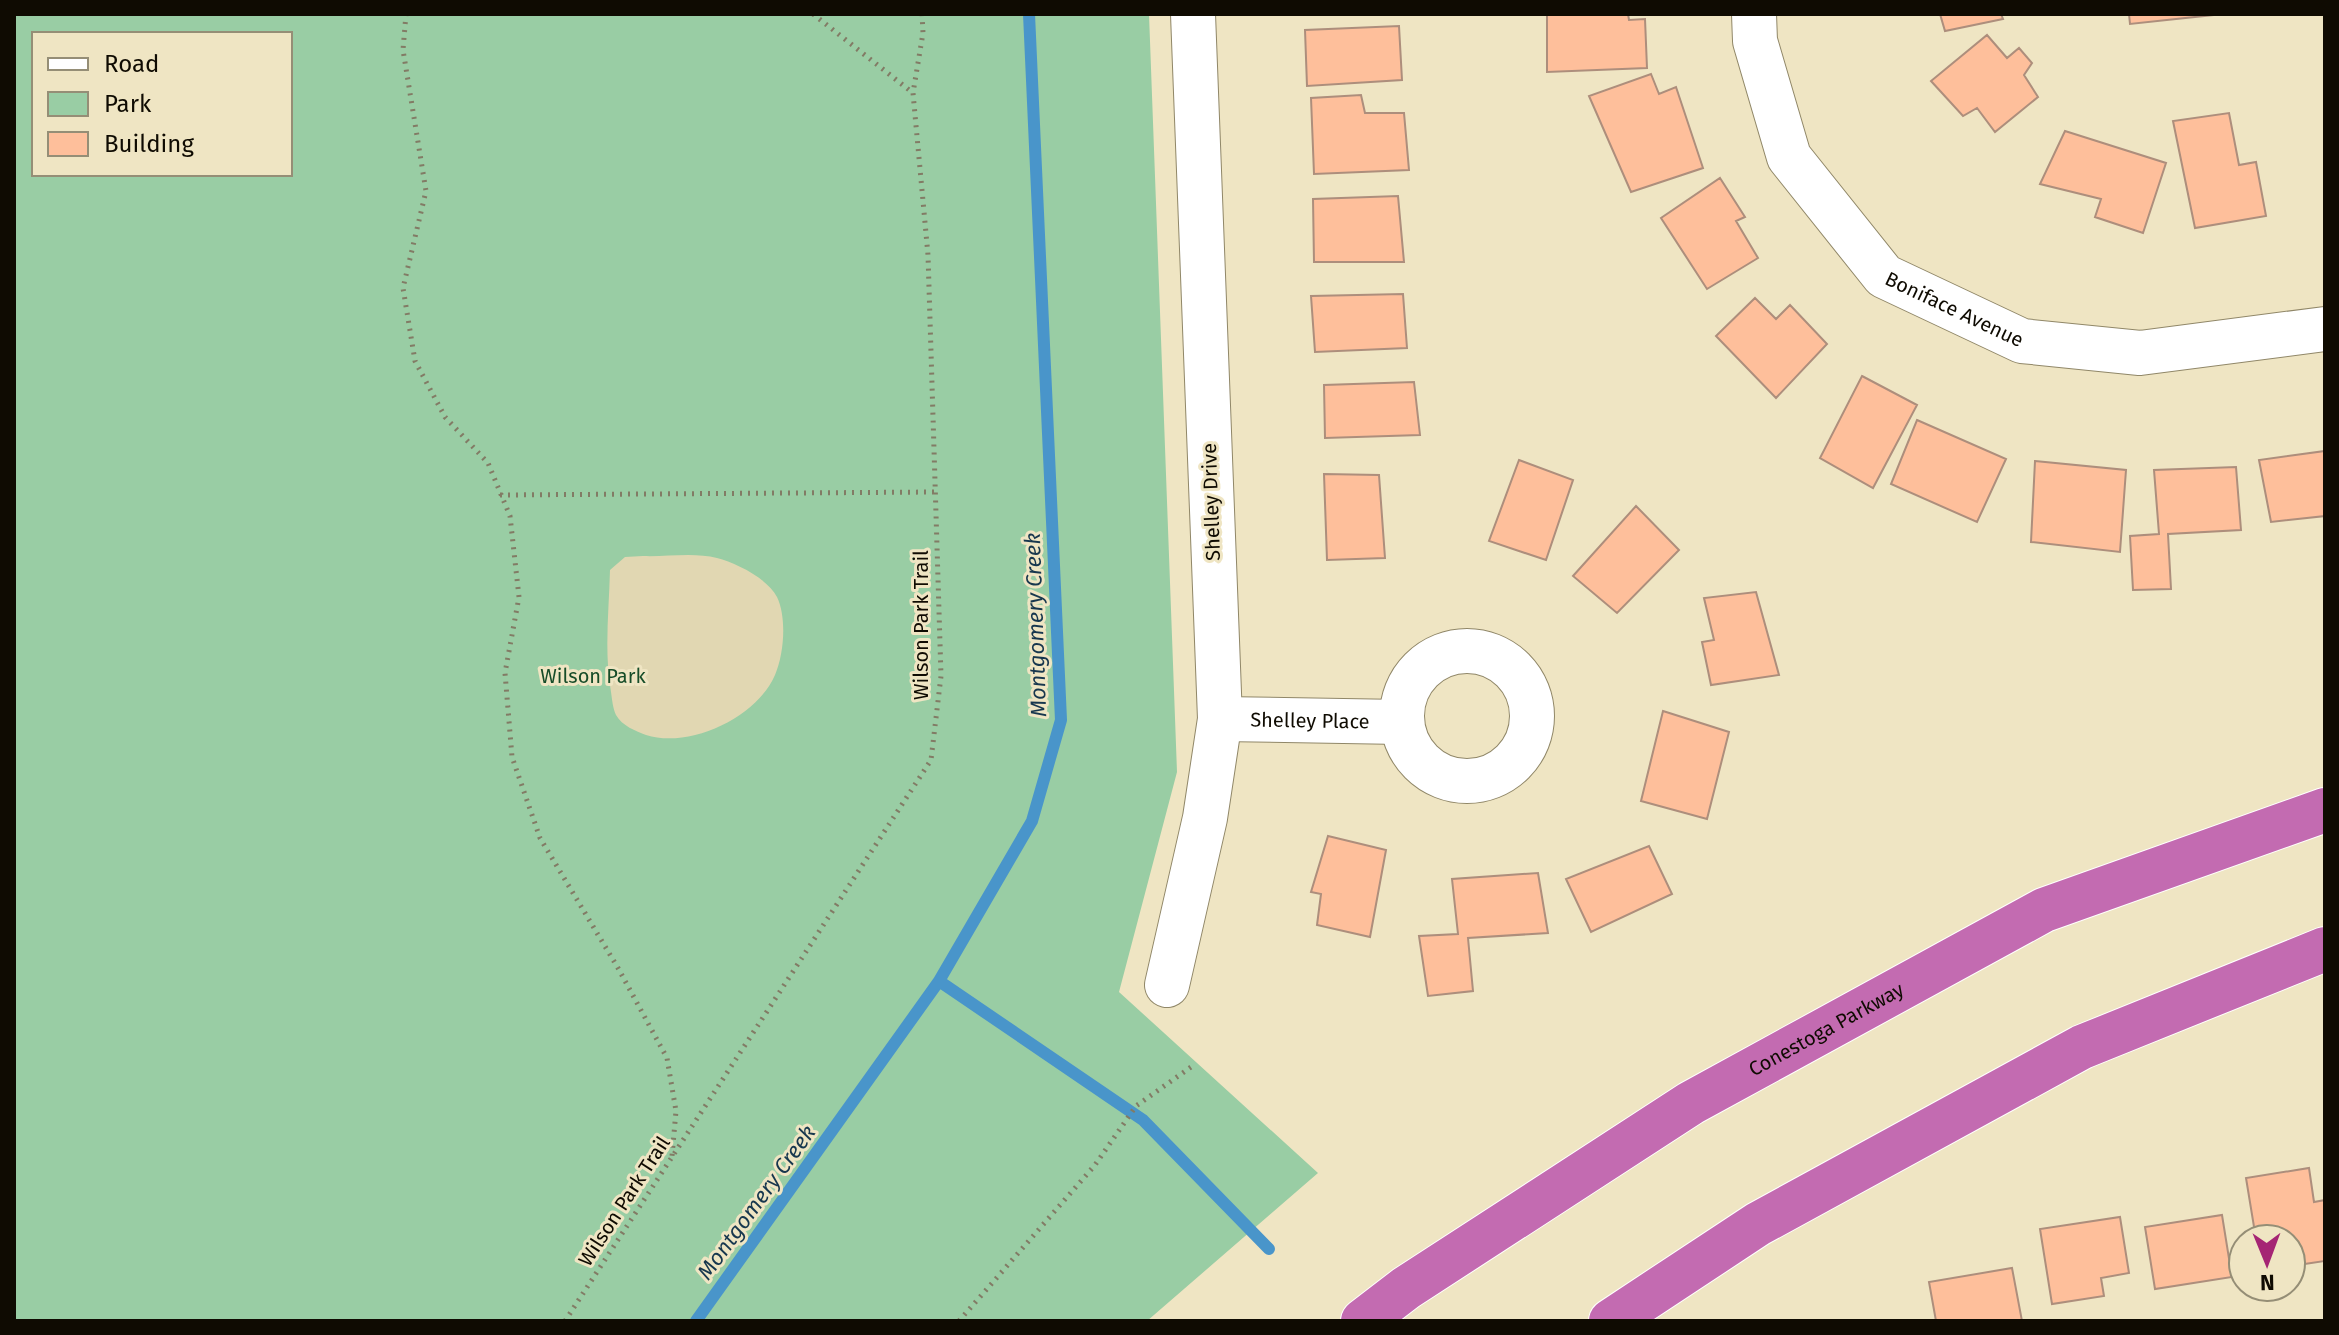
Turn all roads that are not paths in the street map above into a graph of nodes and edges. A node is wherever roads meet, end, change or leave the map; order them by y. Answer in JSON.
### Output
{"nodes":[{"id":1,"x":1193,"y":14,"type":"edge"},
{"id":2,"x":1754,"y":14,"type":"edge"},
{"id":3,"x":2325,"y":329,"type":"edge"},
{"id":4,"x":1220,"y":719,"type":"junction"},
{"id":5,"x":1402,"y":722,"type":"dead end"},
{"id":6,"x":2325,"y":810,"type":"edge"},
{"id":7,"x":2325,"y":949,"type":"edge"},
{"id":8,"x":1167,"y":985,"type":"dead end"},
{"id":9,"x":1363,"y":1321,"type":"edge"},
{"id":10,"x":1611,"y":1321,"type":"edge"}],
"edges":[{"from":1,"to":4,"type":"street","name":"Shelley Drive"},
{"from":2,"to":3,"type":"street","name":"Boniface Avenue"},
{"from":4,"to":5,"type":"street","name":"Shelley Place"},
{"from":4,"to":8,"type":"street","name":"Shelley Drive"},
{"from":6,"to":9,"type":"highway","name":"Conestoga Parkway"},
{"from":7,"to":10,"type":"highway"}]}
